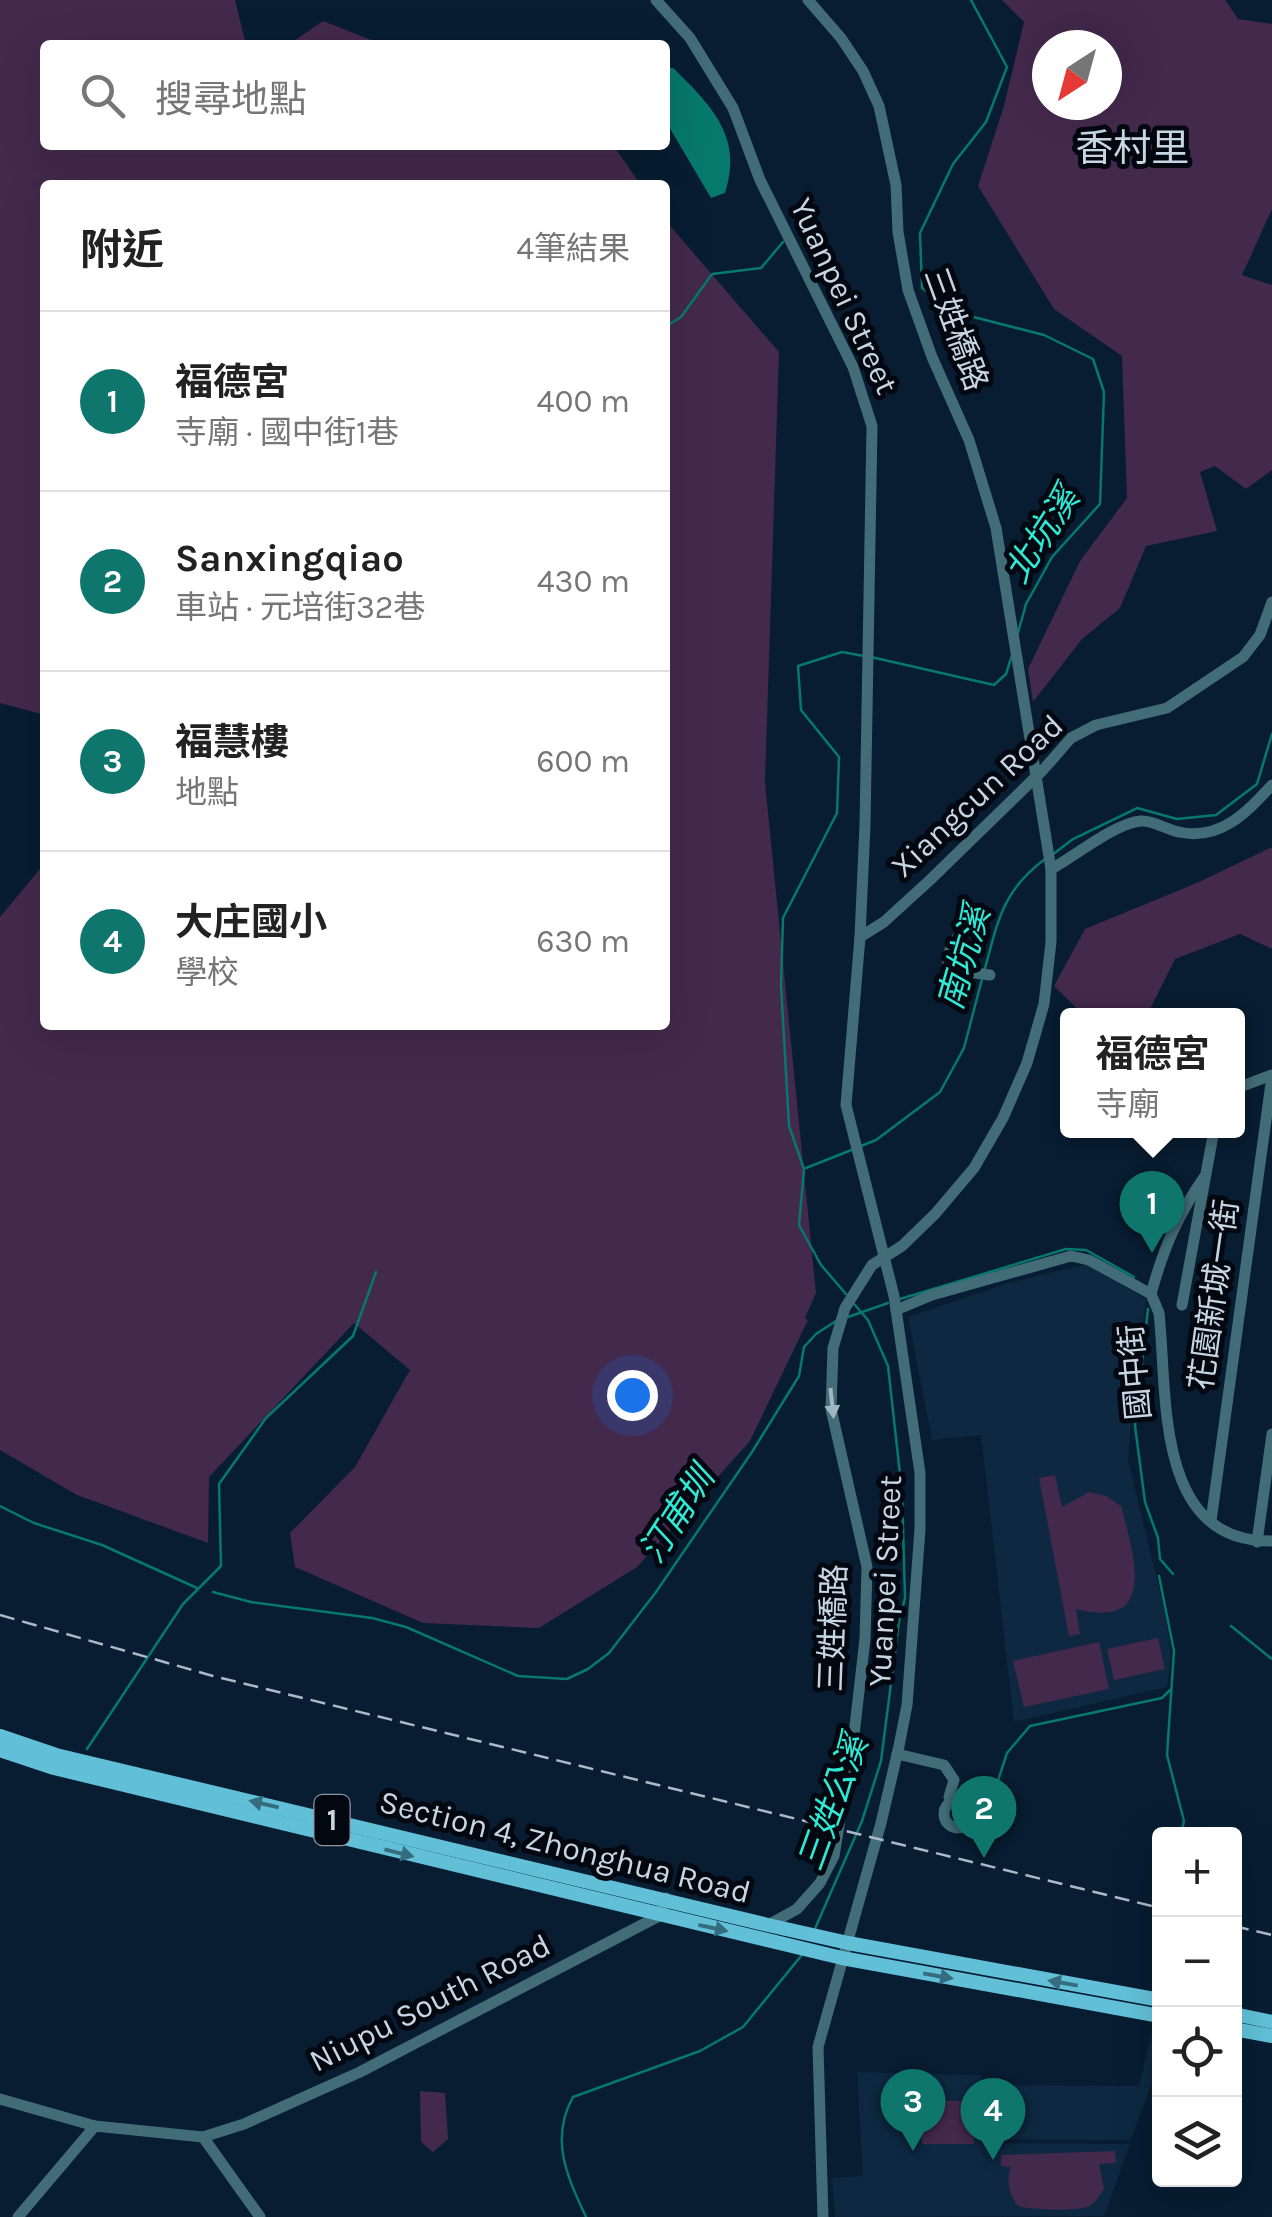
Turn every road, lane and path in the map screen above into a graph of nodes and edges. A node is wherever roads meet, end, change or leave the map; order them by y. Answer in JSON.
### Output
{"nodes":[{"id":1,"x":656,"y":0,"type":"edge"},
{"id":2,"x":808,"y":0,"type":"edge"},
{"id":3,"x":1272,"y":602,"type":"edge"},
{"id":4,"x":1034,"y":776,"type":"junction"},
{"id":5,"x":1272,"y":785,"type":"edge"},
{"id":6,"x":1050,"y":869,"type":"junction"},
{"id":7,"x":960,"y":933,"type":"dead end"},
{"id":8,"x":860,"y":938,"type":"junction"},
{"id":9,"x":990,"y":974,"type":"dead end"},
{"id":10,"x":1272,"y":1075,"type":"edge"},
{"id":11,"x":1245,"y":1085,"type":"edge"},
{"id":12,"x":1213,"y":1138,"type":"edge"},
{"id":13,"x":1209,"y":1170,"type":"junction"},
{"id":14,"x":884,"y":1254,"type":"junction"},
{"id":15,"x":1151,"y":1294,"type":"junction"},
{"id":16,"x":1182,"y":1306,"type":"dead end"},
{"id":17,"x":896,"y":1310,"type":"junction"},
{"id":18,"x":1272,"y":1434,"type":"edge"},
{"id":19,"x":1211,"y":1521,"type":"junction"},
{"id":20,"x":1257,"y":1542,"type":"junction"},
{"id":21,"x":1272,"y":1542,"type":"edge"},
{"id":22,"x":0,"y":1736,"type":"edge"},
{"id":23,"x":0,"y":1750,"type":"edge"},
{"id":24,"x":897,"y":1754,"type":"junction"},
{"id":25,"x":952,"y":1802,"type":"dead end"},
{"id":26,"x":666,"y":1898,"type":"junction"},
{"id":27,"x":659,"y":1916,"type":"junction"},
{"id":28,"x":767,"y":1932,"type":"junction"},
{"id":29,"x":848,"y":1943,"type":"junction"},
{"id":30,"x":842,"y":1958,"type":"junction"},
{"id":31,"x":1152,"y":1999,"type":"edge"},
{"id":32,"x":1152,"y":2015,"type":"edge"},
{"id":33,"x":1242,"y":2016,"type":"edge"},
{"id":34,"x":1272,"y":2022,"type":"edge"},
{"id":35,"x":1242,"y":2030,"type":"edge"},
{"id":36,"x":1272,"y":2036,"type":"edge"},
{"id":37,"x":0,"y":2099,"type":"edge"},
{"id":38,"x":94,"y":2126,"type":"junction"},
{"id":39,"x":203,"y":2137,"type":"junction"},
{"id":40,"x":18,"y":2217,"type":"edge"},
{"id":41,"x":260,"y":2217,"type":"edge"},
{"id":42,"x":824,"y":2217,"type":"edge"}],
"edges":[{"from":1,"to":8,"type":"street","name":"Yuanpei Street"},
{"from":2,"to":4,"type":"street","name":"三姓橋路"},
{"from":3,"to":4,"type":"street","name":"Xiangcun Road"},
{"from":4,"to":6,"type":"street"},
{"from":4,"to":8,"type":"street","name":"Xiangcun Road"},
{"from":5,"to":6,"type":"street"},
{"from":6,"to":14,"type":"street"},
{"from":7,"to":9,"type":"street"},
{"from":8,"to":14,"type":"street","name":"Yuanpei Street"},
{"from":10,"to":11,"type":"street"},
{"from":10,"to":19,"type":"street","name":"花園新城一街"},
{"from":12,"to":13,"type":"street"},
{"from":13,"to":15,"type":"street"},
{"from":13,"to":16,"type":"street"},
{"from":14,"to":17,"type":"street","name":"Yuanpei Street"},
{"from":14,"to":28,"type":"street","name":"三姓橋路","one_way":true},
{"from":15,"to":17,"type":"street","name":"國中街"},
{"from":15,"to":19,"type":"street","name":"國中街"},
{"from":17,"to":24,"type":"street","name":"Yuanpei Street"},
{"from":18,"to":20,"type":"street"},
{"from":19,"to":20,"type":"street","name":"國中街"},
{"from":20,"to":21,"type":"street","name":"國中街"},
{"from":26,"to":22,"type":"main road","name":"Section 4, Zhonghua Road","number":"1","one_way":true},
{"from":23,"to":27,"type":"main road","name":"Section 4, Zhonghua Road","number":"1","one_way":true},
{"from":24,"to":25,"type":"street"},
{"from":24,"to":29,"type":"street","name":"Yuanpei Street"},
{"from":26,"to":27,"type":"street"},
{"from":26,"to":28,"type":"main road","name":"Section 4, Zhonghua Road","number":"1"},
{"from":27,"to":28,"type":"main road","name":"Section 4, Zhonghua Road","number":"1","one_way":true},
{"from":27,"to":39,"type":"street","name":"Niupu South Road"},
{"from":28,"to":29,"type":"main road","number":"1"},
{"from":28,"to":30,"type":"main road","number":"1"},
{"from":29,"to":30,"type":"street","name":"Yuanpei Street"},
{"from":31,"to":29,"type":"main road","number":"1","one_way":true},
{"from":30,"to":32,"type":"main road","number":"1","one_way":true},
{"from":30,"to":42,"type":"street","name":"Yuanpei Street"},
{"from":33,"to":34,"type":"main road"},
{"from":35,"to":36,"type":"main road"},
{"from":37,"to":38,"type":"street"},
{"from":38,"to":39,"type":"street"},
{"from":38,"to":40,"type":"street"},
{"from":39,"to":41,"type":"street"}]}
